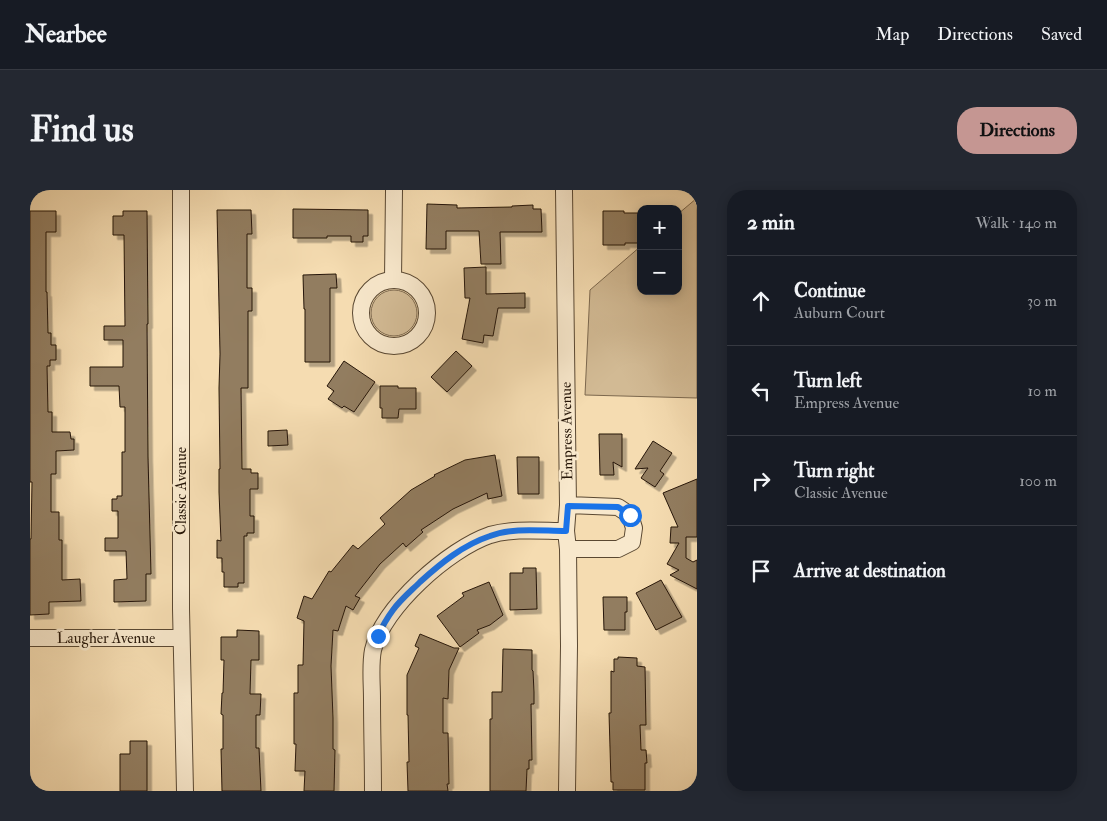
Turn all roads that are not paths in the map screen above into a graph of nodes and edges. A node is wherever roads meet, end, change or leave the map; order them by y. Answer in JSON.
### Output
{"nodes":[{"id":1,"x":181,"y":190,"type":"edge"},
{"id":2,"x":394,"y":190,"type":"edge"},
{"id":3,"x":564,"y":190,"type":"edge"},
{"id":4,"x":393,"y":280,"type":"junction"},
{"id":5,"x":568,"y":506,"type":"junction"},
{"id":6,"x":566,"y":531,"type":"junction"},
{"id":7,"x":568,"y":549,"type":"junction"},
{"id":8,"x":30,"y":638,"type":"edge"},
{"id":9,"x":181,"y":638,"type":"junction"},
{"id":10,"x":185,"y":791,"type":"edge"},
{"id":11,"x":373,"y":791,"type":"edge"},
{"id":12,"x":567,"y":791,"type":"edge"}],
"edges":[{"from":1,"to":9,"type":"street","name":"Classic Avenue"},
{"from":2,"to":4,"type":"street"},
{"from":3,"to":5,"type":"street","name":"Empress Avenue"},
{"from":4,"to":4,"type":"street"},
{"from":5,"to":6,"type":"street","name":"Empress Avenue"},
{"from":5,"to":7,"type":"street"},
{"from":6,"to":7,"type":"street","name":"Empress Avenue"},
{"from":6,"to":11,"type":"street"},
{"from":7,"to":12,"type":"street","name":"Empress Avenue"},
{"from":8,"to":9,"type":"street","name":"Laugher Avenue"},
{"from":9,"to":10,"type":"street","name":"Classic Avenue"}]}
